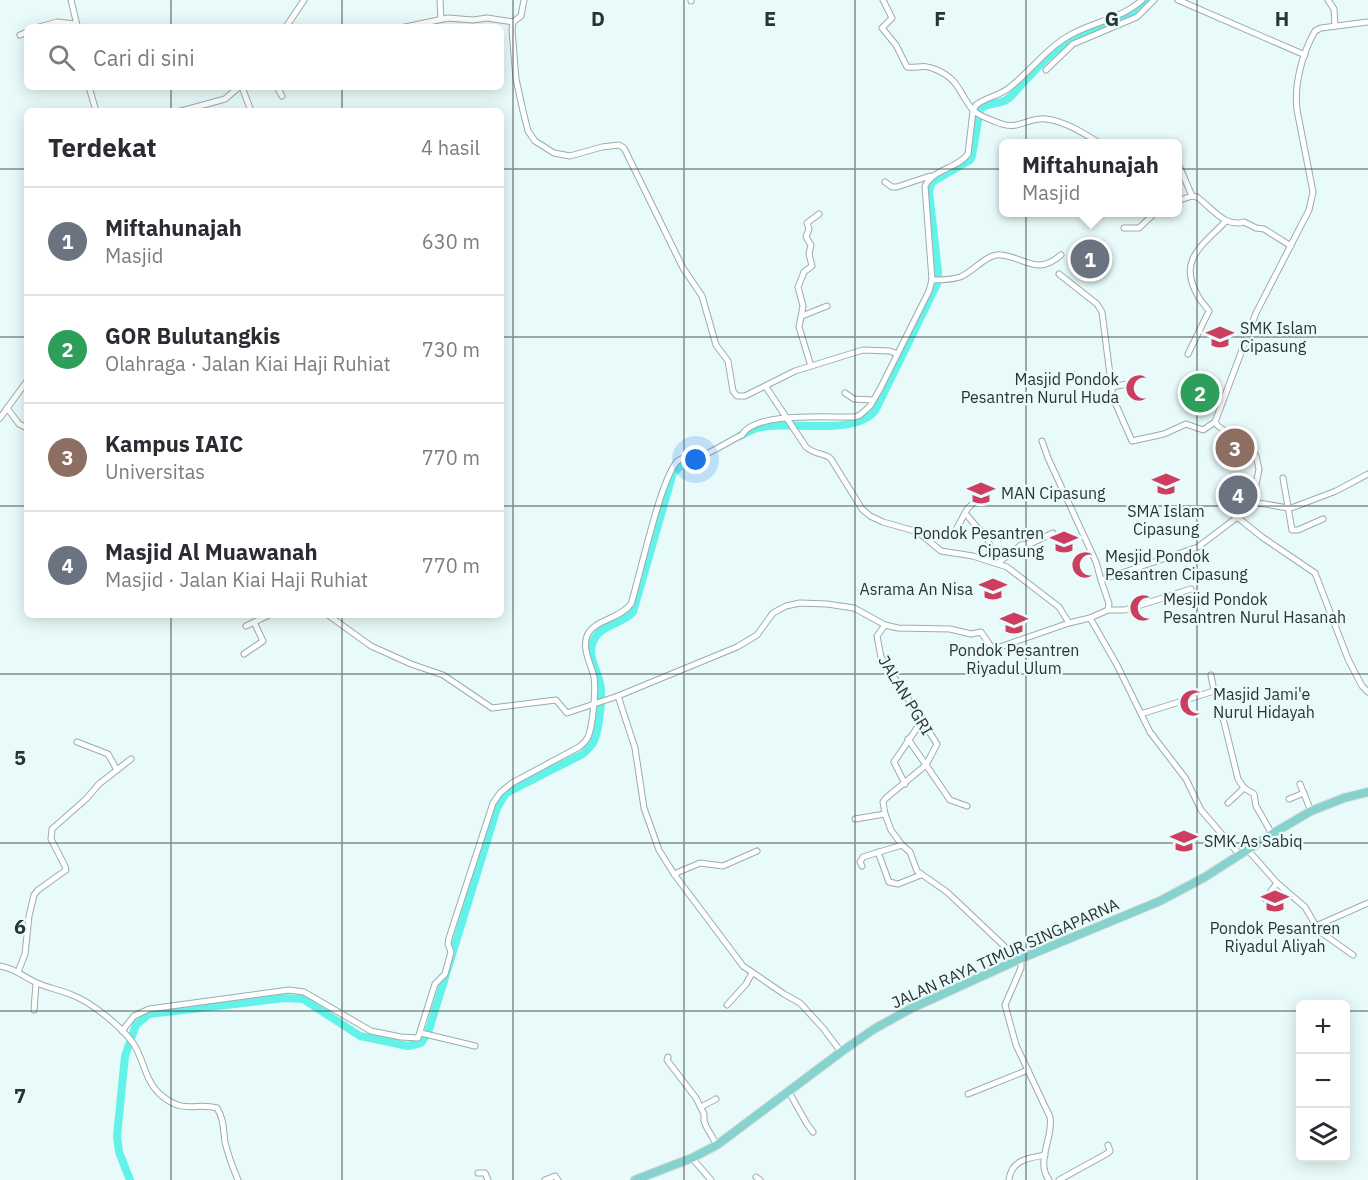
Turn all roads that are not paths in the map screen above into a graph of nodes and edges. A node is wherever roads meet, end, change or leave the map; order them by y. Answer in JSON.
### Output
{"nodes":[{"id":1,"x":71,"y":0,"type":"edge"},
{"id":2,"x":304,"y":0,"type":"edge"},
{"id":3,"x":440,"y":0,"type":"edge"},
{"id":4,"x":524,"y":0,"type":"edge"},
{"id":5,"x":883,"y":0,"type":"edge"},
{"id":6,"x":1142,"y":0,"type":"edge"},
{"id":7,"x":1154,"y":0,"type":"edge"},
{"id":8,"x":1178,"y":0,"type":"edge"},
{"id":9,"x":1328,"y":0,"type":"edge"},
{"id":10,"x":441,"y":19,"type":"junction"},
{"id":11,"x":513,"y":22,"type":"junction"},
{"id":12,"x":1368,"y":22,"type":"edge"},
{"id":13,"x":50,"y":24,"type":"edge"},
{"id":14,"x":67,"y":24,"type":"edge"},
{"id":15,"x":77,"y":24,"type":"edge"},
{"id":16,"x":288,"y":24,"type":"edge"},
{"id":17,"x":418,"y":24,"type":"edge"},
{"id":18,"x":1335,"y":26,"type":"junction"},
{"id":19,"x":24,"y":33,"type":"edge"},
{"id":20,"x":20,"y":35,"type":"dead end"},
{"id":21,"x":1305,"y":55,"type":"junction"},
{"id":22,"x":1046,"y":70,"type":"dead end"},
{"id":23,"x":90,"y":90,"type":"edge"},
{"id":24,"x":236,"y":90,"type":"edge"},
{"id":25,"x":240,"y":90,"type":"edge"},
{"id":26,"x":279,"y":90,"type":"edge"},
{"id":27,"x":282,"y":96,"type":"dead end"},
{"id":28,"x":95,"y":108,"type":"edge"},
{"id":29,"x":192,"y":108,"type":"edge"},
{"id":30,"x":250,"y":108,"type":"edge"},
{"id":31,"x":977,"y":113,"type":"junction"},
{"id":32,"x":1092,"y":139,"type":"edge"},
{"id":33,"x":1182,"y":173,"type":"edge"},
{"id":34,"x":932,"y":176,"type":"junction"},
{"id":35,"x":885,"y":182,"type":"dead end"},
{"id":36,"x":1192,"y":196,"type":"junction"},
{"id":37,"x":1182,"y":199,"type":"edge"},
{"id":38,"x":819,"y":213,"type":"dead end"},
{"id":39,"x":1151,"y":217,"type":"edge"},
{"id":40,"x":1226,"y":221,"type":"junction"},
{"id":41,"x":1124,"y":228,"type":"dead end"},
{"id":42,"x":1293,"y":243,"type":"junction"},
{"id":43,"x":1061,"y":255,"type":"dead end"},
{"id":44,"x":1059,"y":274,"type":"dead end"},
{"id":45,"x":935,"y":280,"type":"junction"},
{"id":46,"x":827,"y":306,"type":"dead end"},
{"id":47,"x":802,"y":316,"type":"junction"},
{"id":48,"x":897,"y":354,"type":"junction"},
{"id":49,"x":1188,"y":354,"type":"dead end"},
{"id":50,"x":811,"y":366,"type":"junction"},
{"id":51,"x":1127,"y":384,"type":"dead end"},
{"id":52,"x":24,"y":385,"type":"edge"},
{"id":53,"x":766,"y":387,"type":"junction"},
{"id":54,"x":1112,"y":387,"type":"junction"},
{"id":55,"x":845,"y":393,"type":"dead end"},
{"id":56,"x":873,"y":400,"type":"junction"},
{"id":57,"x":7,"y":408,"type":"junction"},
{"id":58,"x":0,"y":418,"type":"edge"},
{"id":59,"x":787,"y":420,"type":"junction"},
{"id":60,"x":1217,"y":424,"type":"junction"},
{"id":61,"x":24,"y":426,"type":"edge"},
{"id":62,"x":1042,"y":441,"type":"dead end"},
{"id":63,"x":1368,"y":474,"type":"edge"},
{"id":64,"x":1283,"y":478,"type":"dead end"},
{"id":65,"x":979,"y":498,"type":"dead end"},
{"id":66,"x":1253,"y":502,"type":"junction"},
{"id":67,"x":1288,"y":508,"type":"junction"},
{"id":68,"x":965,"y":513,"type":"junction"},
{"id":69,"x":1237,"y":517,"type":"junction"},
{"id":70,"x":1323,"y":519,"type":"dead end"},
{"id":71,"x":957,"y":528,"type":"dead end"},
{"id":72,"x":1053,"y":533,"type":"dead end"},
{"id":73,"x":988,"y":560,"type":"junction"},
{"id":74,"x":998,"y":563,"type":"junction"},
{"id":75,"x":1101,"y":580,"type":"junction"},
{"id":76,"x":1191,"y":589,"type":"dead end"},
{"id":77,"x":1179,"y":593,"type":"junction"},
{"id":78,"x":1181,"y":603,"type":"dead end"},
{"id":79,"x":1108,"y":610,"type":"junction"},
{"id":80,"x":263,"y":618,"type":"edge"},
{"id":81,"x":332,"y":618,"type":"edge"},
{"id":82,"x":1090,"y":618,"type":"junction"},
{"id":83,"x":254,"y":622,"type":"junction"},
{"id":84,"x":1069,"y":622,"type":"junction"},
{"id":85,"x":885,"y":625,"type":"junction"},
{"id":86,"x":246,"y":626,"type":"dead end"},
{"id":87,"x":244,"y":654,"type":"dead end"},
{"id":88,"x":1211,"y":675,"type":"dead end"},
{"id":89,"x":1368,"y":692,"type":"edge"},
{"id":90,"x":618,"y":696,"type":"junction"},
{"id":91,"x":593,"y":705,"type":"junction"},
{"id":92,"x":1236,"y":711,"type":"dead end"},
{"id":93,"x":1141,"y":714,"type":"junction"},
{"id":94,"x":921,"y":722,"type":"junction"},
{"id":95,"x":908,"y":739,"type":"junction"},
{"id":96,"x":77,"y":742,"type":"dead end"},
{"id":97,"x":131,"y":759,"type":"dead end"},
{"id":98,"x":926,"y":765,"type":"junction"},
{"id":99,"x":117,"y":770,"type":"junction"},
{"id":100,"x":904,"y":784,"type":"junction"},
{"id":101,"x":1300,"y":784,"type":"dead end"},
{"id":102,"x":1244,"y":788,"type":"junction"},
{"id":103,"x":1304,"y":793,"type":"junction"},
{"id":104,"x":1367,"y":795,"type":"edge"},
{"id":105,"x":1289,"y":799,"type":"dead end"},
{"id":106,"x":1228,"y":803,"type":"dead end"},
{"id":107,"x":967,"y":806,"type":"dead end"},
{"id":108,"x":1311,"y":812,"type":"junction"},
{"id":109,"x":885,"y":814,"type":"junction"},
{"id":110,"x":855,"y":819,"type":"dead end"},
{"id":111,"x":1272,"y":834,"type":"junction"},
{"id":112,"x":902,"y":845,"type":"junction"},
{"id":113,"x":1247,"y":849,"type":"junction"},
{"id":114,"x":757,"y":851,"type":"dead end"},
{"id":115,"x":878,"y":852,"type":"junction"},
{"id":116,"x":1239,"y":854,"type":"junction"},
{"id":117,"x":862,"y":866,"type":"dead end"},
{"id":118,"x":674,"y":874,"type":"junction"},
{"id":119,"x":921,"y":875,"type":"junction"},
{"id":120,"x":1276,"y":883,"type":"junction"},
{"id":121,"x":1265,"y":899,"type":"dead end"},
{"id":122,"x":1368,"y":903,"type":"edge"},
{"id":123,"x":1316,"y":926,"type":"junction"},
{"id":124,"x":1353,"y":956,"type":"dead end"},
{"id":125,"x":1020,"y":959,"type":"junction"},
{"id":126,"x":0,"y":966,"type":"edge"},
{"id":127,"x":18,"y":972,"type":"junction"},
{"id":128,"x":752,"y":973,"type":"junction"},
{"id":129,"x":36,"y":983,"type":"junction"},
{"id":130,"x":727,"y":1005,"type":"dead end"},
{"id":131,"x":34,"y":1010,"type":"dead end"},
{"id":132,"x":123,"y":1033,"type":"junction"},
{"id":133,"x":425,"y":1034,"type":"junction"},
{"id":134,"x":475,"y":1046,"type":"dead end"},
{"id":135,"x":841,"y":1052,"type":"junction"},
{"id":136,"x":668,"y":1057,"type":"dead end"},
{"id":137,"x":1028,"y":1070,"type":"junction"},
{"id":138,"x":789,"y":1092,"type":"junction"},
{"id":139,"x":968,"y":1094,"type":"dead end"},
{"id":140,"x":717,"y":1099,"type":"dead end"},
{"id":141,"x":701,"y":1107,"type":"junction"},
{"id":142,"x":813,"y":1132,"type":"dead end"},
{"id":143,"x":717,"y":1145,"type":"junction"},
{"id":144,"x":1108,"y":1145,"type":"dead end"},
{"id":145,"x":1045,"y":1155,"type":"junction"},
{"id":146,"x":695,"y":1157,"type":"junction"},
{"id":147,"x":478,"y":1173,"type":"dead end"},
{"id":148,"x":238,"y":1180,"type":"edge"},
{"id":149,"x":488,"y":1180,"type":"edge"},
{"id":150,"x":544,"y":1180,"type":"edge"},
{"id":151,"x":558,"y":1180,"type":"edge"},
{"id":152,"x":636,"y":1180,"type":"edge"},
{"id":153,"x":711,"y":1180,"type":"edge"},
{"id":154,"x":1009,"y":1180,"type":"edge"},
{"id":155,"x":1048,"y":1180,"type":"edge"},
{"id":156,"x":1059,"y":1180,"type":"edge"}],
"edges":[{"from":1,"to":15,"type":"street"},
{"from":2,"to":16,"type":"street"},
{"from":3,"to":10,"type":"street"},
{"from":4,"to":11,"type":"street"},
{"from":5,"to":31,"type":"street"},
{"from":6,"to":31,"type":"street"},
{"from":7,"to":22,"type":"street"},
{"from":8,"to":21,"type":"street"},
{"from":9,"to":18,"type":"street"},
{"from":10,"to":11,"type":"street"},
{"from":10,"to":17,"type":"street"},
{"from":11,"to":53,"type":"street"},
{"from":12,"to":18,"type":"street"},
{"from":13,"to":14,"type":"street"},
{"from":18,"to":21,"type":"street"},
{"from":19,"to":20,"type":"street"},
{"from":21,"to":42,"type":"street"},
{"from":23,"to":28,"type":"street"},
{"from":24,"to":29,"type":"street"},
{"from":25,"to":30,"type":"street"},
{"from":26,"to":27,"type":"street"},
{"from":31,"to":32,"type":"street"},
{"from":31,"to":34,"type":"street"},
{"from":33,"to":36,"type":"street"},
{"from":34,"to":35,"type":"street"},
{"from":34,"to":45,"type":"street"},
{"from":36,"to":37,"type":"street"},
{"from":36,"to":40,"type":"street"},
{"from":38,"to":47,"type":"street"},
{"from":39,"to":41,"type":"street"},
{"from":40,"to":42,"type":"street"},
{"from":40,"to":49,"type":"street"},
{"from":42,"to":60,"type":"street"},
{"from":43,"to":45,"type":"street"},
{"from":44,"to":54,"type":"street"},
{"from":45,"to":48,"type":"street"},
{"from":46,"to":47,"type":"street"},
{"from":47,"to":50,"type":"street"},
{"from":48,"to":50,"type":"street"},
{"from":48,"to":56,"type":"street"},
{"from":50,"to":53,"type":"street"},
{"from":51,"to":54,"type":"street"},
{"from":52,"to":57,"type":"street"},
{"from":53,"to":59,"type":"street"},
{"from":54,"to":60,"type":"street"},
{"from":55,"to":56,"type":"street"},
{"from":56,"to":59,"type":"street"},
{"from":57,"to":58,"type":"street"},
{"from":57,"to":61,"type":"street"},
{"from":59,"to":73,"type":"street"},
{"from":59,"to":91,"type":"street"},
{"from":60,"to":66,"type":"street"},
{"from":62,"to":75,"type":"street"},
{"from":63,"to":67,"type":"street"},
{"from":64,"to":67,"type":"street"},
{"from":65,"to":68,"type":"street"},
{"from":66,"to":67,"type":"street"},
{"from":66,"to":69,"type":"street"},
{"from":67,"to":70,"type":"street"},
{"from":68,"to":71,"type":"street"},
{"from":68,"to":73,"type":"street"},
{"from":69,"to":75,"type":"street"},
{"from":69,"to":89,"type":"street"},
{"from":72,"to":74,"type":"street"},
{"from":73,"to":74,"type":"street"},
{"from":74,"to":84,"type":"street"},
{"from":75,"to":79,"type":"street"},
{"from":76,"to":77,"type":"street"},
{"from":77,"to":78,"type":"street"},
{"from":77,"to":79,"type":"street"},
{"from":79,"to":82,"type":"street"},
{"from":80,"to":83,"type":"street"},
{"from":81,"to":91,"type":"street"},
{"from":82,"to":84,"type":"street"},
{"from":82,"to":93,"type":"street"},
{"from":83,"to":86,"type":"street"},
{"from":83,"to":87,"type":"street"},
{"from":84,"to":85,"type":"street"},
{"from":85,"to":90,"type":"street"},
{"from":85,"to":94,"type":"street","name":"JALAN PGRI"},
{"from":88,"to":93,"type":"street"},
{"from":90,"to":91,"type":"street"},
{"from":90,"to":118,"type":"street"},
{"from":91,"to":133,"type":"street"},
{"from":92,"to":102,"type":"street"},
{"from":93,"to":116,"type":"street"},
{"from":94,"to":95,"type":"street"},
{"from":94,"to":98,"type":"street","name":"JALAN PGRI"},
{"from":95,"to":98,"type":"street"},
{"from":95,"to":100,"type":"street"},
{"from":96,"to":99,"type":"street"},
{"from":97,"to":99,"type":"street"},
{"from":98,"to":100,"type":"street"},
{"from":98,"to":107,"type":"street"},
{"from":99,"to":127,"type":"street"},
{"from":100,"to":109,"type":"street"},
{"from":101,"to":103,"type":"street"},
{"from":102,"to":106,"type":"street"},
{"from":102,"to":111,"type":"street"},
{"from":103,"to":105,"type":"street"},
{"from":103,"to":108,"type":"street"},
{"from":104,"to":108,"type":"main road","name":"JALAN RAYA TIMUR SINGAPARNA"},
{"from":108,"to":111,"type":"main road","name":"JALAN RAYA TIMUR SINGAPARNA"},
{"from":109,"to":110,"type":"street"},
{"from":109,"to":112,"type":"street"},
{"from":111,"to":113,"type":"main road","name":"JALAN RAYA TIMUR SINGAPARNA"},
{"from":112,"to":115,"type":"street"},
{"from":112,"to":119,"type":"street"},
{"from":113,"to":116,"type":"main road","name":"JALAN RAYA TIMUR SINGAPARNA"},
{"from":113,"to":120,"type":"street"},
{"from":114,"to":118,"type":"street"},
{"from":115,"to":117,"type":"street"},
{"from":115,"to":119,"type":"street"},
{"from":116,"to":125,"type":"main road","name":"JALAN RAYA TIMUR SINGAPARNA"},
{"from":118,"to":128,"type":"street"},
{"from":119,"to":125,"type":"street"},
{"from":120,"to":121,"type":"street"},
{"from":120,"to":123,"type":"street"},
{"from":122,"to":123,"type":"street"},
{"from":123,"to":124,"type":"street"},
{"from":125,"to":135,"type":"main road","name":"JALAN RAYA TIMUR SINGAPARNA"},
{"from":125,"to":137,"type":"street"},
{"from":126,"to":127,"type":"street"},
{"from":127,"to":129,"type":"street"},
{"from":128,"to":130,"type":"street"},
{"from":128,"to":135,"type":"street"},
{"from":129,"to":131,"type":"street"},
{"from":129,"to":132,"type":"street"},
{"from":132,"to":133,"type":"street"},
{"from":132,"to":148,"type":"street"},
{"from":133,"to":134,"type":"street"},
{"from":135,"to":138,"type":"main road","name":"JALAN RAYA TIMUR SINGAPARNA"},
{"from":136,"to":141,"type":"street"},
{"from":137,"to":139,"type":"street"},
{"from":137,"to":145,"type":"street"},
{"from":138,"to":142,"type":"street"},
{"from":138,"to":143,"type":"main road","name":"JALAN RAYA TIMUR SINGAPARNA"},
{"from":140,"to":141,"type":"street"},
{"from":141,"to":143,"type":"street"},
{"from":143,"to":146,"type":"main road","name":"JALAN RAYA TIMUR SINGAPARNA"},
{"from":144,"to":156,"type":"street"},
{"from":145,"to":154,"type":"street"},
{"from":145,"to":155,"type":"street"},
{"from":146,"to":152,"type":"main road","name":"JALAN RAYA TIMUR SINGAPARNA"},
{"from":146,"to":153,"type":"street"},
{"from":147,"to":149,"type":"street"},
{"from":150,"to":151,"type":"street"}]}
